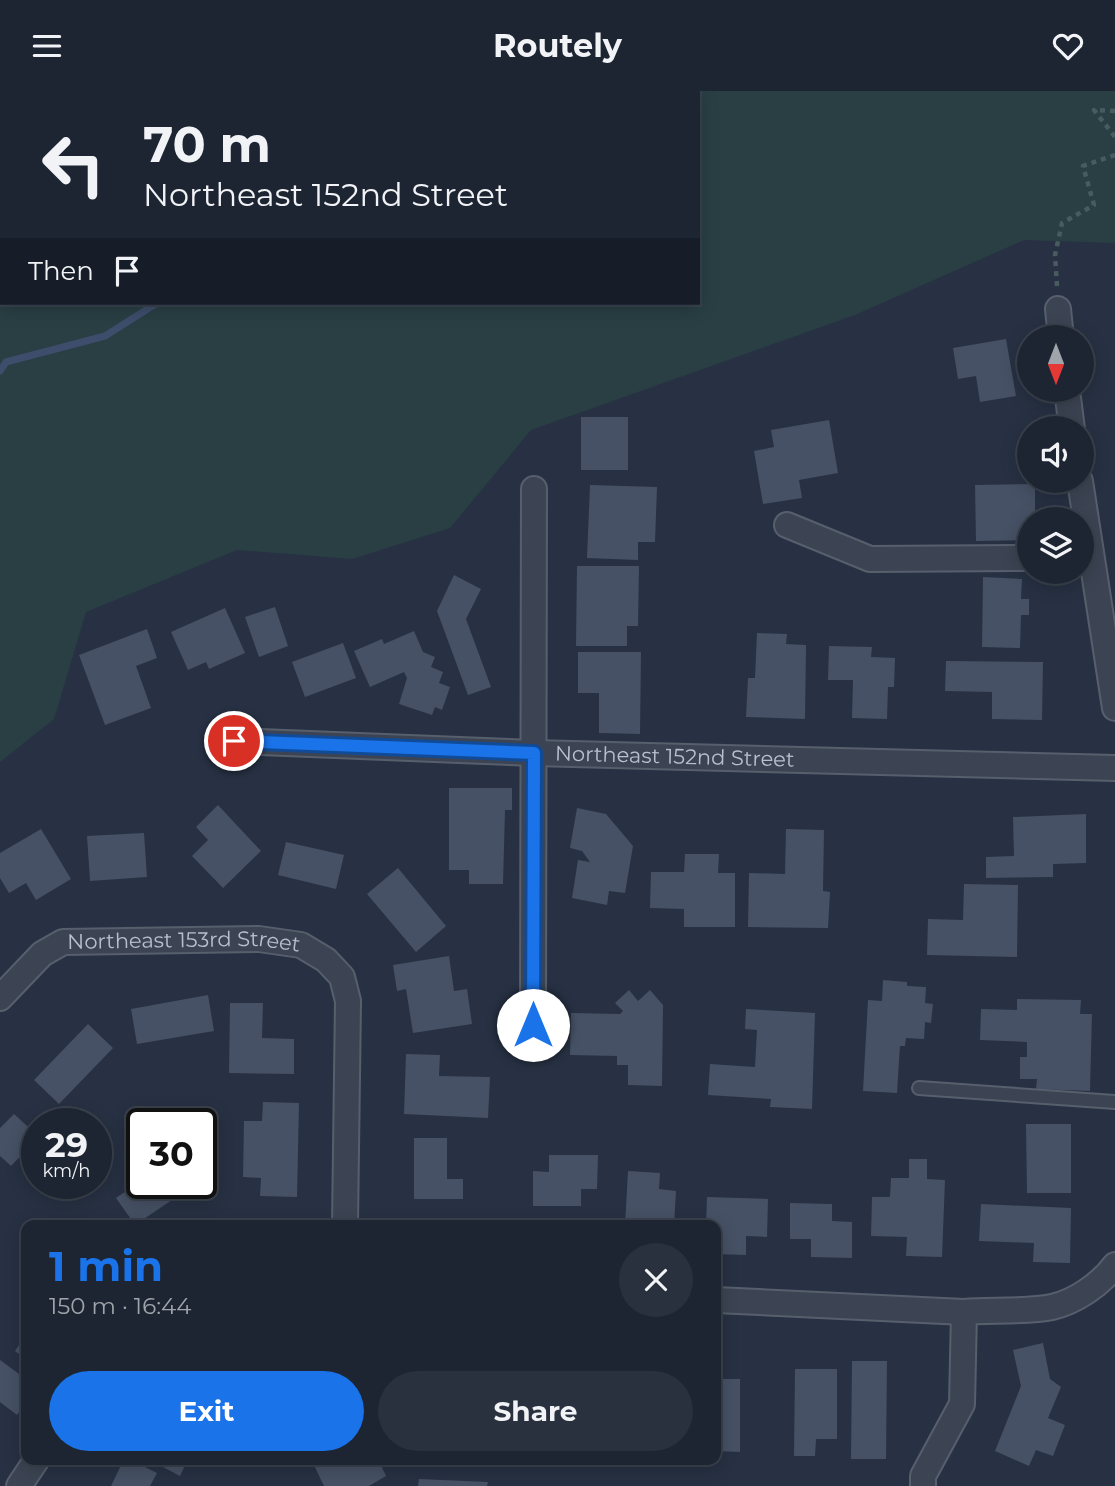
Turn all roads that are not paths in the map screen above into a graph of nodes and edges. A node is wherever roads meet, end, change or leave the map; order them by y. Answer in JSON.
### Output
{"nodes":[{"id":1,"x":1058,"y":309,"type":"road end"},
{"id":2,"x":1060,"y":325,"type":"edge"},
{"id":3,"x":534,"y":489,"type":"dead end"},
{"id":4,"x":788,"y":525,"type":"dead end"},
{"id":5,"x":1017,"y":558,"type":"edge"},
{"id":6,"x":1092,"y":584,"type":"edge"},
{"id":7,"x":1115,"y":708,"type":"edge"},
{"id":8,"x":234,"y":741,"type":"dead end"},
{"id":9,"x":534,"y":753,"type":"junction"},
{"id":10,"x":1115,"y":768,"type":"edge"},
{"id":11,"x":0,"y":997,"type":"edge"},
{"id":12,"x":533,"y":1025,"type":"dead end"},
{"id":13,"x":919,"y":1088,"type":"dead end"},
{"id":14,"x":1115,"y":1102,"type":"edge"},
{"id":15,"x":345,"y":1220,"type":"edge"},
{"id":16,"x":1115,"y":1265,"type":"edge"},
{"id":17,"x":721,"y":1300,"type":"edge"},
{"id":18,"x":964,"y":1312,"type":"junction"},
{"id":19,"x":33,"y":1465,"type":"edge"},
{"id":20,"x":19,"y":1486,"type":"edge"},
{"id":21,"x":923,"y":1486,"type":"edge"}],
"edges":[{"from":1,"to":2,"type":"street"},
{"from":3,"to":9,"type":"street"},
{"from":4,"to":5,"type":"street"},
{"from":6,"to":7,"type":"street"},
{"from":8,"to":9,"type":"street","name":"Northeast 152nd Street"},
{"from":9,"to":10,"type":"street","name":"Northeast 152nd Street"},
{"from":9,"to":12,"type":"street"},
{"from":11,"to":15,"type":"street","name":"Northeast 153rd Street"},
{"from":13,"to":14,"type":"lane"},
{"from":16,"to":18,"type":"street"},
{"from":17,"to":18,"type":"street"},
{"from":18,"to":21,"type":"street"},
{"from":19,"to":20,"type":"street"}]}
